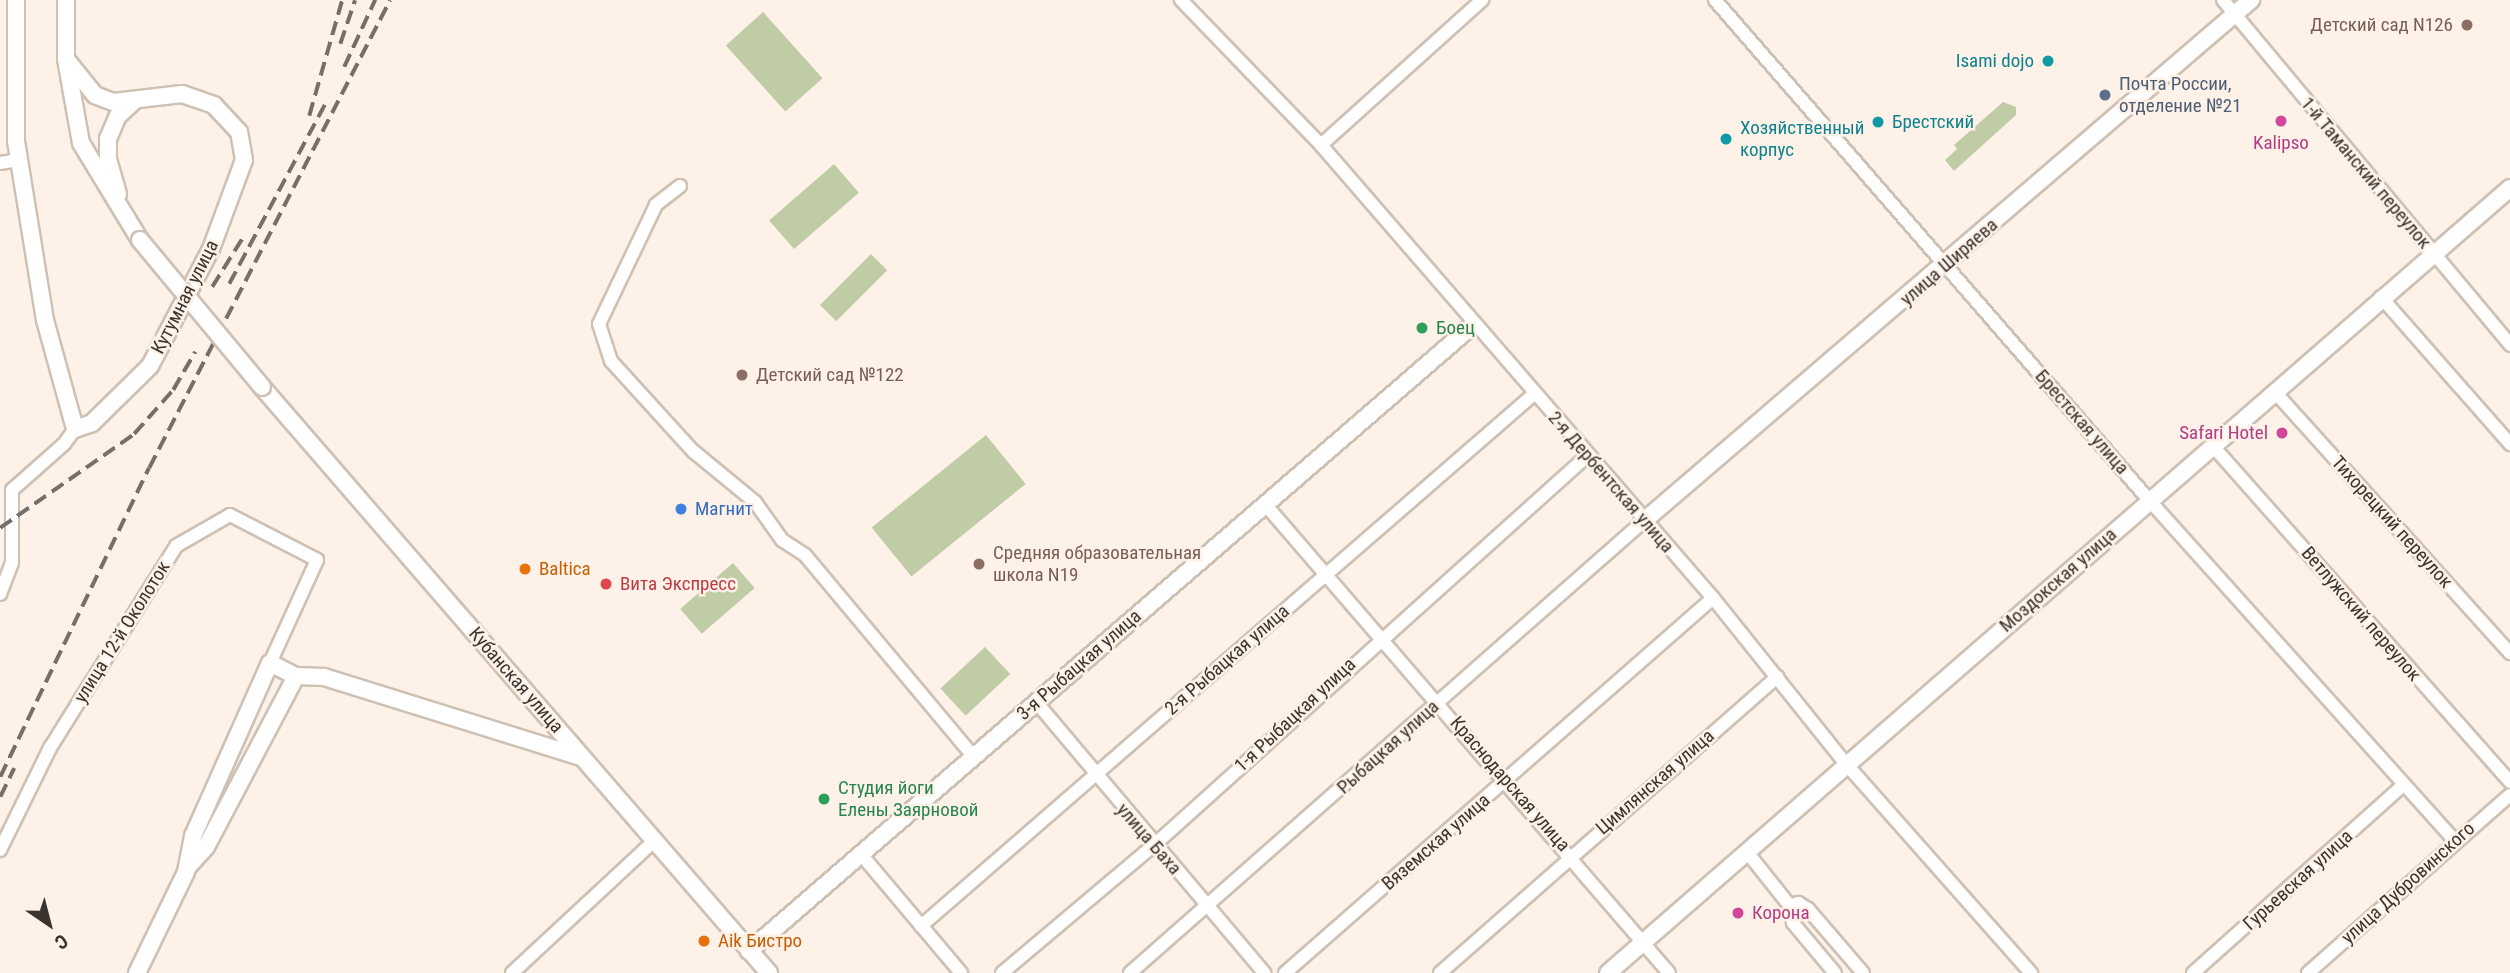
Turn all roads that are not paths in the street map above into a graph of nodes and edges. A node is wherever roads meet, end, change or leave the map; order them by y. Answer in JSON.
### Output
{"nodes":[{"id":1,"x":16,"y":0,"type":"edge"},
{"id":2,"x":66,"y":0,"type":"edge"},
{"id":3,"x":1181,"y":0,"type":"edge"},
{"id":4,"x":1482,"y":0,"type":"edge"},
{"id":5,"x":1715,"y":0,"type":"edge"},
{"id":6,"x":2223,"y":0,"type":"edge"},
{"id":7,"x":2251,"y":0,"type":"edge"},
{"id":8,"x":2235,"y":13,"type":"junction"},
{"id":9,"x":66,"y":60,"type":"junction"},
{"id":10,"x":135,"y":100,"type":"junction"},
{"id":11,"x":1321,"y":145,"type":"junction"},
{"id":12,"x":19,"y":160,"type":"junction"},
{"id":13,"x":0,"y":163,"type":"edge"},
{"id":14,"x":680,"y":186,"type":"dead end"},
{"id":15,"x":2510,"y":188,"type":"edge"},
{"id":16,"x":124,"y":217,"type":"junction"},
{"id":17,"x":2433,"y":253,"type":"junction"},
{"id":18,"x":1945,"y":266,"type":"junction"},
{"id":19,"x":2381,"y":297,"type":"junction"},
{"id":20,"x":1473,"y":325,"type":"junction"},
{"id":21,"x":2510,"y":345,"type":"edge"},
{"id":22,"x":2274,"y":391,"type":"junction"},
{"id":23,"x":1534,"y":394,"type":"junction"},
{"id":24,"x":75,"y":429,"type":"junction"},
{"id":25,"x":2510,"y":444,"type":"edge"},
{"id":26,"x":2212,"y":445,"type":"junction"},
{"id":27,"x":1587,"y":457,"type":"junction"},
{"id":28,"x":6,"y":493,"type":"edge"},
{"id":29,"x":2150,"y":500,"type":"junction"},
{"id":30,"x":1264,"y":502,"type":"junction"},
{"id":31,"x":1645,"y":520,"type":"junction"},
{"id":32,"x":1327,"y":573,"type":"junction"},
{"id":33,"x":0,"y":594,"type":"edge"},
{"id":34,"x":1713,"y":598,"type":"junction"},
{"id":35,"x":1381,"y":636,"type":"junction"},
{"id":36,"x":2510,"y":653,"type":"edge"},
{"id":37,"x":270,"y":663,"type":"junction"},
{"id":38,"x":296,"y":676,"type":"junction"},
{"id":39,"x":1777,"y":677,"type":"junction"},
{"id":40,"x":1438,"y":702,"type":"junction"},
{"id":41,"x":1037,"y":703,"type":"junction"},
{"id":42,"x":973,"y":756,"type":"junction"},
{"id":43,"x":584,"y":758,"type":"junction"},
{"id":44,"x":1847,"y":765,"type":"junction"},
{"id":45,"x":1095,"y":776,"type":"junction"},
{"id":46,"x":1507,"y":780,"type":"junction"},
{"id":47,"x":2510,"y":782,"type":"edge"},
{"id":48,"x":2402,"y":786,"type":"junction"},
{"id":49,"x":2510,"y":795,"type":"edge"},
{"id":50,"x":2454,"y":840,"type":"junction"},
{"id":51,"x":654,"y":841,"type":"junction"},
{"id":52,"x":1153,"y":846,"type":"junction"},
{"id":53,"x":0,"y":850,"type":"edge"},
{"id":54,"x":1747,"y":852,"type":"junction"},
{"id":55,"x":860,"y":853,"type":"junction"},
{"id":56,"x":1571,"y":855,"type":"junction"},
{"id":57,"x":187,"y":869,"type":"junction"},
{"id":58,"x":1209,"y":906,"type":"junction"},
{"id":59,"x":1790,"y":906,"type":"junction"},
{"id":60,"x":921,"y":926,"type":"junction"},
{"id":61,"x":1643,"y":942,"type":"junction"},
{"id":62,"x":749,"y":951,"type":"junction"},
{"id":63,"x":136,"y":973,"type":"edge"},
{"id":64,"x":512,"y":973,"type":"edge"},
{"id":65,"x":769,"y":973,"type":"edge"},
{"id":66,"x":961,"y":973,"type":"edge"},
{"id":67,"x":1002,"y":973,"type":"edge"},
{"id":68,"x":1130,"y":973,"type":"edge"},
{"id":69,"x":1264,"y":973,"type":"edge"},
{"id":70,"x":1285,"y":973,"type":"edge"},
{"id":71,"x":1440,"y":973,"type":"edge"},
{"id":72,"x":1608,"y":973,"type":"edge"},
{"id":73,"x":1669,"y":973,"type":"edge"},
{"id":74,"x":1835,"y":973,"type":"edge"},
{"id":75,"x":1863,"y":973,"type":"edge"},
{"id":76,"x":2031,"y":973,"type":"edge"},
{"id":77,"x":2193,"y":973,"type":"edge"},
{"id":78,"x":2308,"y":973,"type":"edge"}],
"edges":[{"from":1,"to":12,"type":"main road"},
{"from":2,"to":9,"type":"main road"},
{"from":3,"to":11,"type":"street","name":"2-я Дербентская улица"},
{"from":4,"to":11,"type":"street"},
{"from":5,"to":18,"type":"street","name":"Брестская улица"},
{"from":6,"to":8,"type":"street","name":"1-й Таманский переулок"},
{"from":7,"to":8,"type":"main road","name":"улица Ширяева"},
{"from":8,"to":17,"type":"street","name":"1-й Таманский переулок"},
{"from":8,"to":18,"type":"main road","name":"улица Ширяева"},
{"from":9,"to":10,"type":"main road"},
{"from":9,"to":16,"type":"main road"},
{"from":10,"to":16,"type":"main road"},
{"from":10,"to":24,"type":"main road","name":"Кутумная улица"},
{"from":11,"to":20,"type":"street","name":"2-я Дербентская улица"},
{"from":12,"to":13,"type":"street"},
{"from":12,"to":24,"type":"main road"},
{"from":14,"to":42,"type":"street"},
{"from":15,"to":17,"type":"main road","name":"Моздокская улица"},
{"from":16,"to":43,"type":"main road","name":"Кубанская улица","bridge":true},
{"from":17,"to":19,"type":"main road","name":"Моздокская улица"},
{"from":17,"to":21,"type":"street","name":"1-й Таманский переулок"},
{"from":18,"to":29,"type":"street","name":"Брестская улица"},
{"from":18,"to":31,"type":"main road","name":"улица Ширяева"},
{"from":19,"to":22,"type":"main road","name":"Моздокская улица"},
{"from":19,"to":25,"type":"street"},
{"from":20,"to":23,"type":"street","name":"2-я Дербентская улица"},
{"from":20,"to":30,"type":"main road","name":"3-я Рыбацкая улица"},
{"from":22,"to":26,"type":"main road","name":"Моздокская улица"},
{"from":22,"to":36,"type":"street","name":"Тихорецкий переулок"},
{"from":23,"to":27,"type":"street","name":"2-я Дербентская улица"},
{"from":23,"to":32,"type":"street","name":"2-я Рыбацкая улица"},
{"from":24,"to":28,"type":"street"},
{"from":26,"to":29,"type":"main road","name":"Моздокская улица"},
{"from":26,"to":47,"type":"street","name":"Ветлужский переулок"},
{"from":27,"to":31,"type":"street","name":"2-я Дербентская улица"},
{"from":27,"to":35,"type":"street","name":"1-я Рыбацкая улица"},
{"from":28,"to":33,"type":"street"},
{"from":29,"to":44,"type":"main road","name":"Моздокская улица"},
{"from":29,"to":48,"type":"street","name":"Брестская улица"},
{"from":30,"to":32,"type":"street","name":"Краснодарская улица"},
{"from":30,"to":41,"type":"main road","name":"3-я Рыбацкая улица"},
{"from":31,"to":34,"type":"street","name":"2-я Дербентская улица"},
{"from":31,"to":40,"type":"street","name":"Рыбацкая улица"},
{"from":32,"to":35,"type":"street","name":"Краснодарская улица"},
{"from":32,"to":45,"type":"street","name":"2-я Рыбацкая улица"},
{"from":34,"to":39,"type":"street","name":"2-я Дербентская улица"},
{"from":34,"to":46,"type":"street","name":"Вяземская улица"},
{"from":35,"to":40,"type":"street","name":"Краснодарская улица"},
{"from":35,"to":52,"type":"street","name":"1-я Рыбацкая улица"},
{"from":37,"to":38,"type":"main road"},
{"from":37,"to":53,"type":"street","name":"улица 12-й Околоток"},
{"from":37,"to":57,"type":"main road"},
{"from":38,"to":43,"type":"main road"},
{"from":38,"to":57,"type":"main road"},
{"from":39,"to":44,"type":"street","name":"2-я Дербентская улица"},
{"from":39,"to":56,"type":"street","name":"Цимлянская улица"},
{"from":40,"to":46,"type":"street","name":"Краснодарская улица"},
{"from":40,"to":58,"type":"street","name":"Рыбацкая улица"},
{"from":41,"to":42,"type":"main road","name":"3-я Рыбацкая улица"},
{"from":41,"to":45,"type":"street","name":"улица Баха"},
{"from":42,"to":55,"type":"main road","name":"3-я Рыбацкая улица"},
{"from":43,"to":51,"type":"main road","name":"Кубанская улица"},
{"from":44,"to":54,"type":"main road","name":"Моздокская улица"},
{"from":44,"to":76,"type":"street","name":"2-я Дербентская улица"},
{"from":45,"to":52,"type":"street","name":"улица Баха"},
{"from":45,"to":60,"type":"street","name":"2-я Рыбацкая улица"},
{"from":46,"to":56,"type":"street","name":"Краснодарская улица"},
{"from":46,"to":70,"type":"street","name":"Вяземская улица"},
{"from":48,"to":50,"type":"street","name":"Брестская улица"},
{"from":48,"to":77,"type":"street","name":"Гурьевская улица"},
{"from":49,"to":50,"type":"street","name":"улица Дубровинского"},
{"from":50,"to":78,"type":"street","name":"улица Дубровинского"},
{"from":51,"to":62,"type":"main road","name":"Кубанская улица"},
{"from":51,"to":64,"type":"street"},
{"from":52,"to":58,"type":"street","name":"улица Баха"},
{"from":52,"to":67,"type":"street","name":"1-я Рыбацкая улица"},
{"from":54,"to":59,"type":"street"},
{"from":54,"to":61,"type":"main road","name":"Моздокская улица"},
{"from":55,"to":60,"type":"street"},
{"from":55,"to":62,"type":"main road","name":"3-я Рыбацкая улица"},
{"from":56,"to":61,"type":"street","name":"Краснодарская улица"},
{"from":56,"to":71,"type":"street","name":"Цимлянская улица"},
{"from":57,"to":63,"type":"main road"},
{"from":58,"to":68,"type":"street","name":"Рыбацкая улица"},
{"from":58,"to":69,"type":"street","name":"улица Баха"},
{"from":59,"to":74,"type":"street"},
{"from":59,"to":75,"type":"street"},
{"from":60,"to":66,"type":"street"},
{"from":61,"to":72,"type":"main road","name":"Моздокская улица"},
{"from":61,"to":73,"type":"street","name":"Краснодарская улица"},
{"from":62,"to":65,"type":"main road","name":"Кубанская улица"}]}
